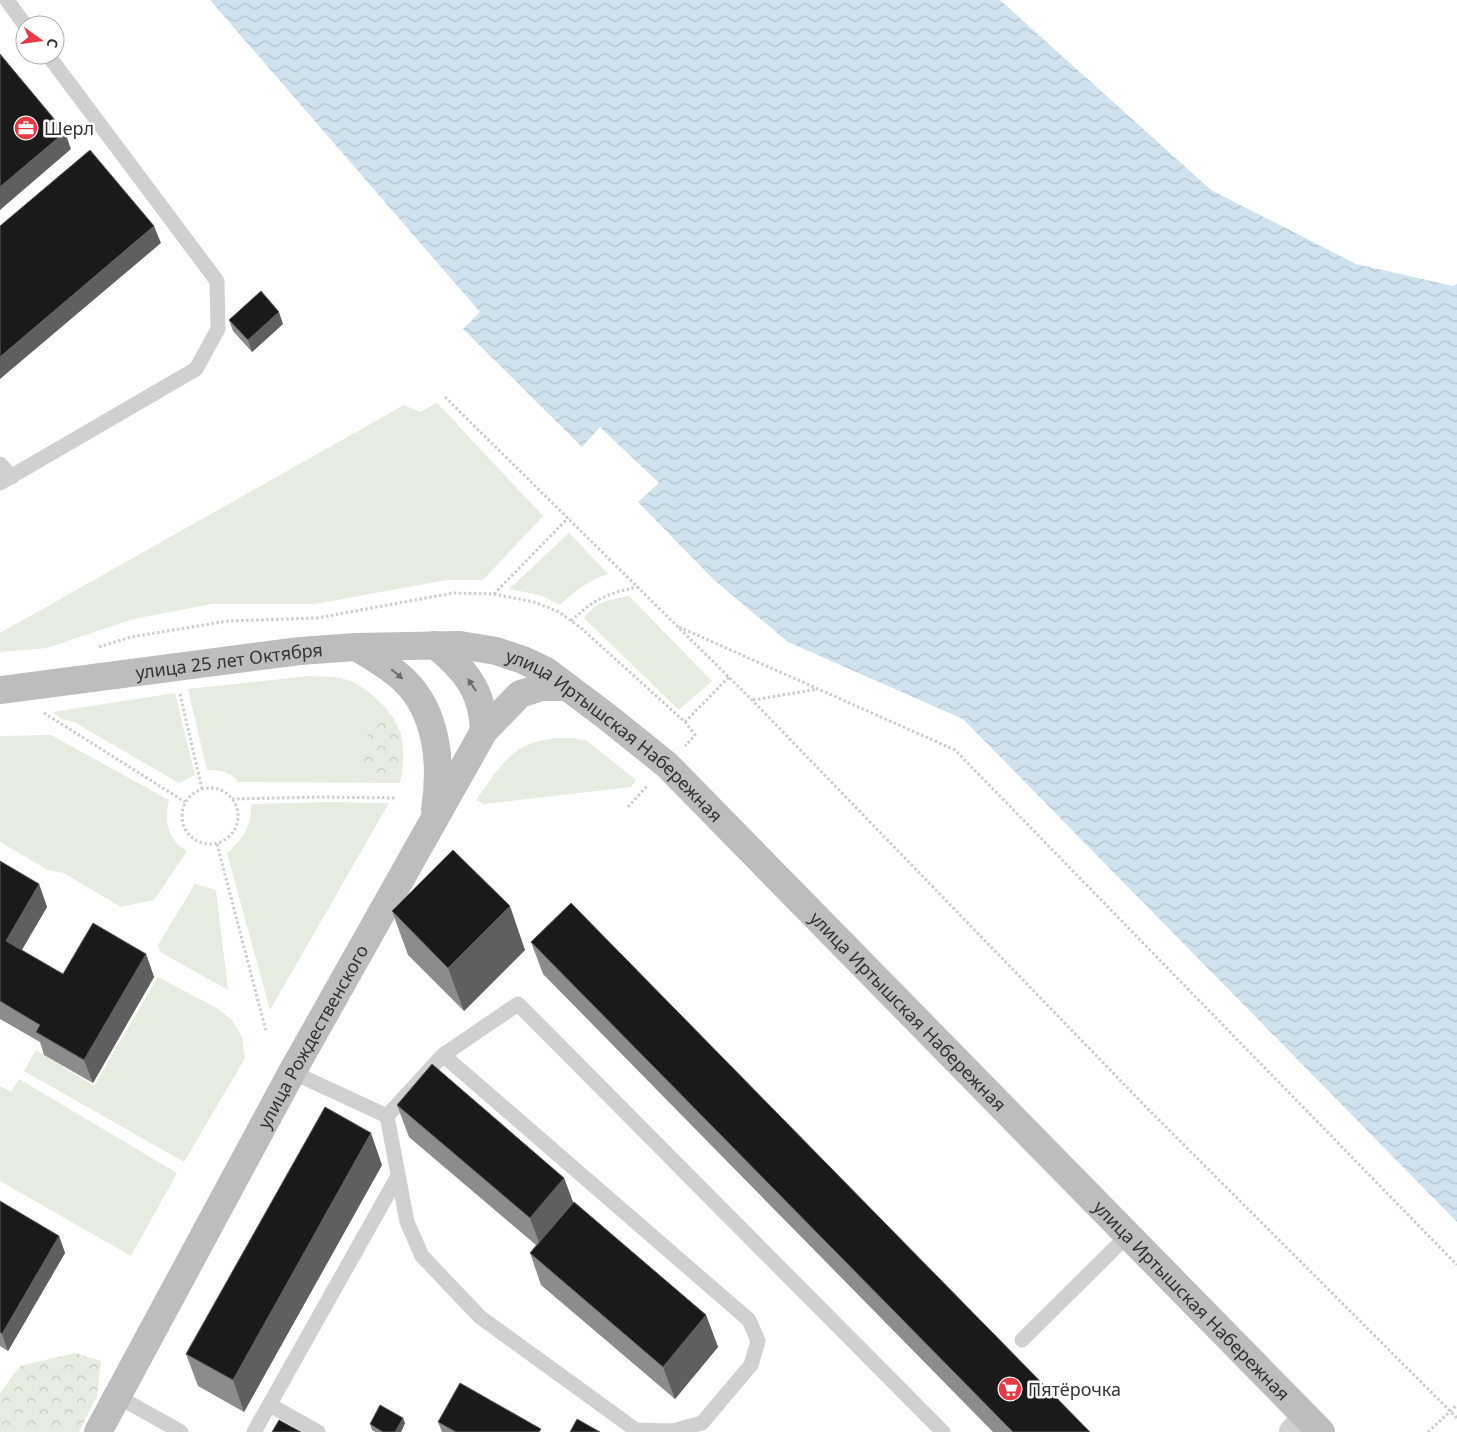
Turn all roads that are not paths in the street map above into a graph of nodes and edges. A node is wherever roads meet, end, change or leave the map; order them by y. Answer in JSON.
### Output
{"nodes":[{"id":1,"x":7,"y":0,"type":"edge"},
{"id":2,"x":18,"y":15,"type":"edge"},
{"id":3,"x":55,"y":65,"type":"edge"},
{"id":4,"x":0,"y":464,"type":"edge"},
{"id":5,"x":6,"y":480,"type":"edge"},
{"id":6,"x":447,"y":645,"type":"junction"},
{"id":7,"x":356,"y":647,"type":"junction"},
{"id":8,"x":567,"y":687,"type":"junction"},
{"id":9,"x":0,"y":690,"type":"edge"},
{"id":10,"x":484,"y":731,"type":"junction"},
{"id":11,"x":434,"y":818,"type":"junction"},
{"id":12,"x":443,"y":1055,"type":"junction"},
{"id":13,"x":292,"y":1072,"type":"junction"},
{"id":14,"x":387,"y":1116,"type":"junction"},
{"id":15,"x":398,"y":1176,"type":"junction"},
{"id":16,"x":1128,"y":1235,"type":"junction"},
{"id":17,"x":1022,"y":1340,"type":"dead end"},
{"id":18,"x":117,"y":1396,"type":"junction"},
{"id":19,"x":270,"y":1405,"type":"junction"},
{"id":20,"x":1307,"y":1427,"type":"edge"},
{"id":21,"x":98,"y":1432,"type":"edge"},
{"id":22,"x":181,"y":1432,"type":"edge"},
{"id":23,"x":254,"y":1432,"type":"edge"},
{"id":24,"x":318,"y":1432,"type":"edge"},
{"id":25,"x":942,"y":1432,"type":"edge"}],
"edges":[{"from":1,"to":2,"type":"lane"},
{"from":3,"to":5,"type":"lane"},
{"from":4,"to":5,"type":"lane"},
{"from":6,"to":7,"type":"main road","name":"улица 25 лет Октября"},
{"from":6,"to":8,"type":"main road","name":"улица Иртышская Набережная"},
{"from":10,"to":6,"type":"main road","one_way":true},
{"from":7,"to":9,"type":"main road","name":"улица 25 лет Октября"},
{"from":7,"to":11,"type":"main road","one_way":true},
{"from":8,"to":10,"type":"main road","name":"улица Рождественского"},
{"from":8,"to":16,"type":"main road","name":"улица Иртышская Набережная"},
{"from":10,"to":11,"type":"main road","name":"улица Рождественского"},
{"from":11,"to":13,"type":"main road","name":"улица Рождественского"},
{"from":12,"to":14,"type":"lane"},
{"from":12,"to":15,"type":"lane"},
{"from":12,"to":25,"type":"lane"},
{"from":13,"to":14,"type":"lane"},
{"from":13,"to":18,"type":"main road","name":"улица Рождественского"},
{"from":14,"to":15,"type":"lane"},
{"from":15,"to":19,"type":"lane"},
{"from":16,"to":17,"type":"lane"},
{"from":16,"to":20,"type":"main road","name":"улица Иртышская Набережная"},
{"from":18,"to":21,"type":"main road","name":"улица Рождественского"},
{"from":18,"to":22,"type":"lane"},
{"from":19,"to":23,"type":"lane"},
{"from":19,"to":24,"type":"lane"}]}
